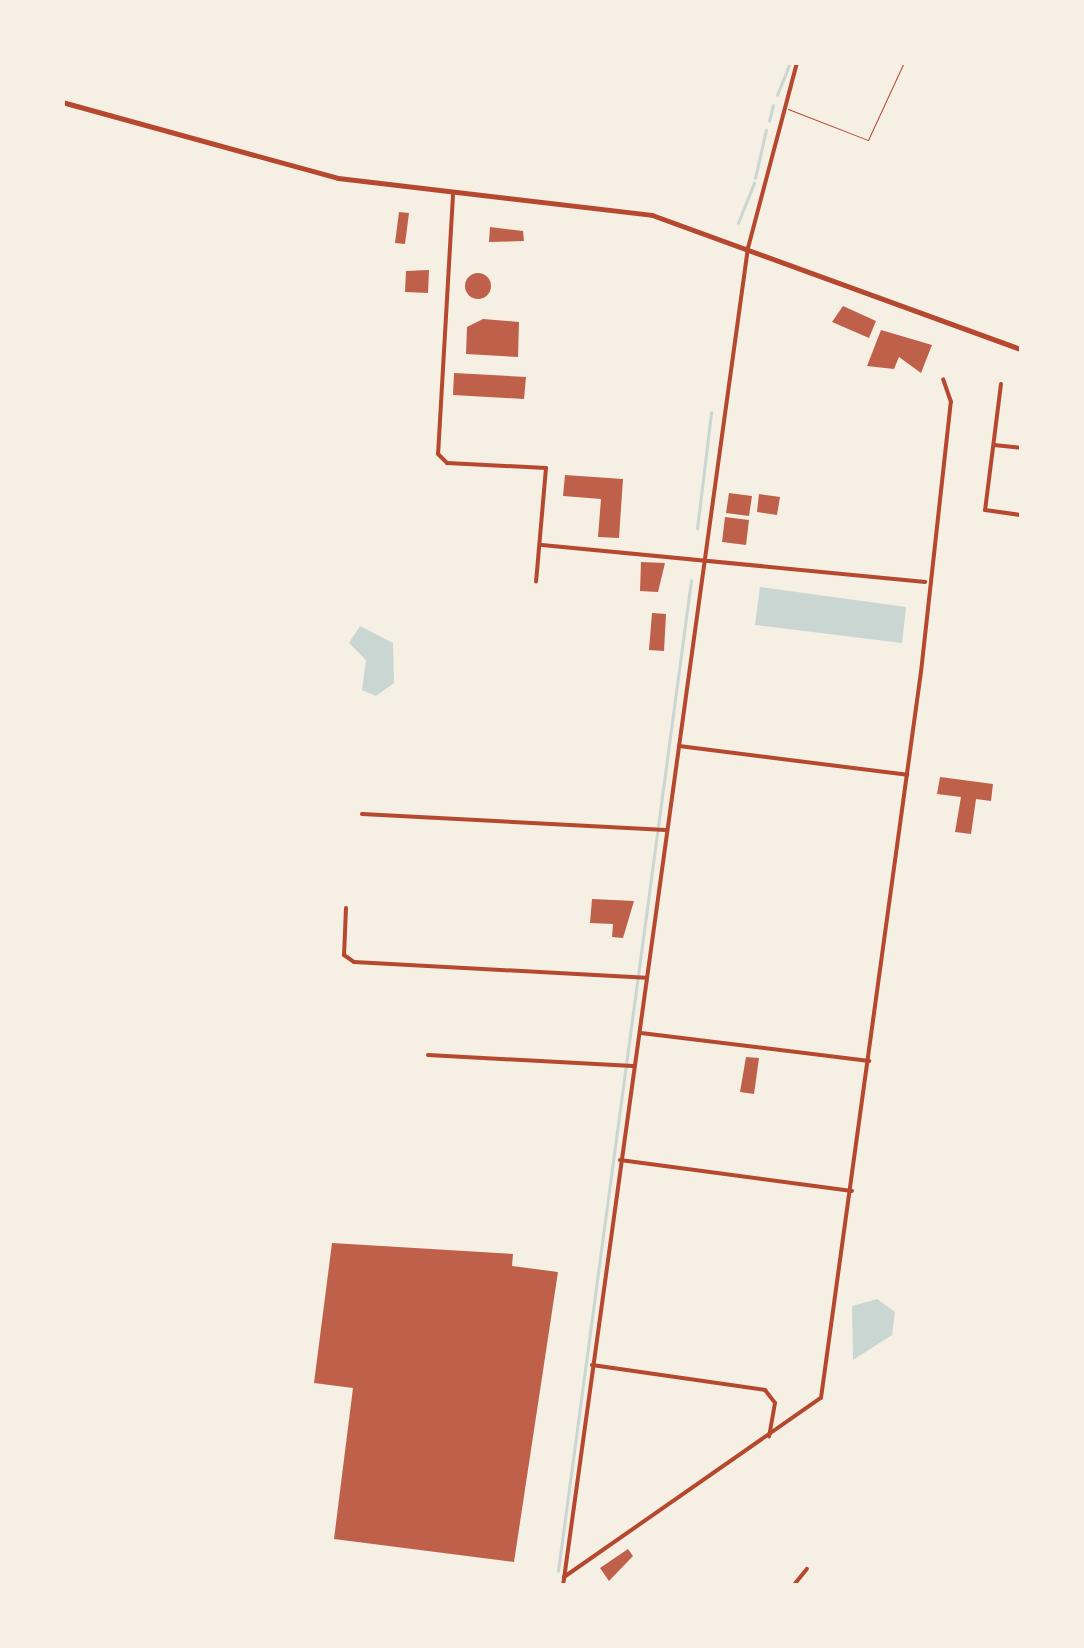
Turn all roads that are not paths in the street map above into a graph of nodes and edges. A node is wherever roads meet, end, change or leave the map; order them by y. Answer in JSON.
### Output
{"nodes":[{"id":1,"x":798,"y":62,"type":"edge"},
{"id":2,"x":904,"y":62,"type":"edge"},
{"id":3,"x":63,"y":102,"type":"edge"},
{"id":4,"x":780,"y":106,"type":"junction"},
{"id":5,"x":452,"y":195,"type":"junction"},
{"id":6,"x":748,"y":248,"type":"junction"},
{"id":7,"x":1022,"y":350,"type":"edge"},
{"id":8,"x":943,"y":380,"type":"dead end"},
{"id":9,"x":1001,"y":384,"type":"dead end"},
{"id":10,"x":994,"y":445,"type":"junction"},
{"id":11,"x":1022,"y":448,"type":"edge"},
{"id":12,"x":1022,"y":515,"type":"edge"},
{"id":13,"x":542,"y":546,"type":"junction"},
{"id":14,"x":702,"y":555,"type":"junction"},
{"id":15,"x":536,"y":582,"type":"dead end"},
{"id":16,"x":927,"y":582,"type":"junction"},
{"id":17,"x":678,"y":746,"type":"junction"},
{"id":18,"x":907,"y":775,"type":"junction"},
{"id":19,"x":362,"y":814,"type":"dead end"},
{"id":20,"x":664,"y":830,"type":"junction"},
{"id":21,"x":346,"y":908,"type":"dead end"},
{"id":22,"x":644,"y":978,"type":"junction"},
{"id":23,"x":638,"y":1032,"type":"junction"},
{"id":24,"x":428,"y":1054,"type":"dead end"},
{"id":25,"x":870,"y":1061,"type":"junction"},
{"id":26,"x":632,"y":1066,"type":"junction"},
{"id":27,"x":620,"y":1160,"type":"junction"},
{"id":28,"x":852,"y":1191,"type":"junction"},
{"id":29,"x":592,"y":1366,"type":"junction"},
{"id":30,"x":769,"y":1436,"type":"junction"},
{"id":31,"x":807,"y":1568,"type":"dead end"},
{"id":32,"x":564,"y":1577,"type":"junction"},
{"id":33,"x":563,"y":1586,"type":"edge"},
{"id":34,"x":793,"y":1586,"type":"edge"}],
"edges":[{"from":1,"to":4,"type":"street"},
{"from":2,"to":4,"type":"lane"},
{"from":3,"to":5,"type":"main road"},
{"from":4,"to":6,"type":"street"},
{"from":5,"to":6,"type":"main road"},
{"from":5,"to":13,"type":"street"},
{"from":6,"to":7,"type":"main road"},
{"from":6,"to":14,"type":"street"},
{"from":8,"to":16,"type":"street"},
{"from":9,"to":10,"type":"street"},
{"from":10,"to":11,"type":"street"},
{"from":10,"to":12,"type":"street"},
{"from":13,"to":14,"type":"street"},
{"from":13,"to":15,"type":"street"},
{"from":14,"to":16,"type":"street"},
{"from":14,"to":17,"type":"street"},
{"from":16,"to":18,"type":"street"},
{"from":17,"to":18,"type":"street"},
{"from":17,"to":20,"type":"street"},
{"from":18,"to":25,"type":"street"},
{"from":19,"to":20,"type":"street"},
{"from":20,"to":22,"type":"street"},
{"from":21,"to":22,"type":"street"},
{"from":22,"to":23,"type":"street"},
{"from":23,"to":25,"type":"street"},
{"from":23,"to":26,"type":"street"},
{"from":24,"to":26,"type":"street"},
{"from":25,"to":28,"type":"street"},
{"from":26,"to":27,"type":"street"},
{"from":27,"to":28,"type":"street"},
{"from":27,"to":29,"type":"street"},
{"from":28,"to":30,"type":"street"},
{"from":29,"to":30,"type":"street"},
{"from":29,"to":32,"type":"street"},
{"from":30,"to":32,"type":"street"},
{"from":31,"to":34,"type":"street"},
{"from":32,"to":33,"type":"street"}]}
